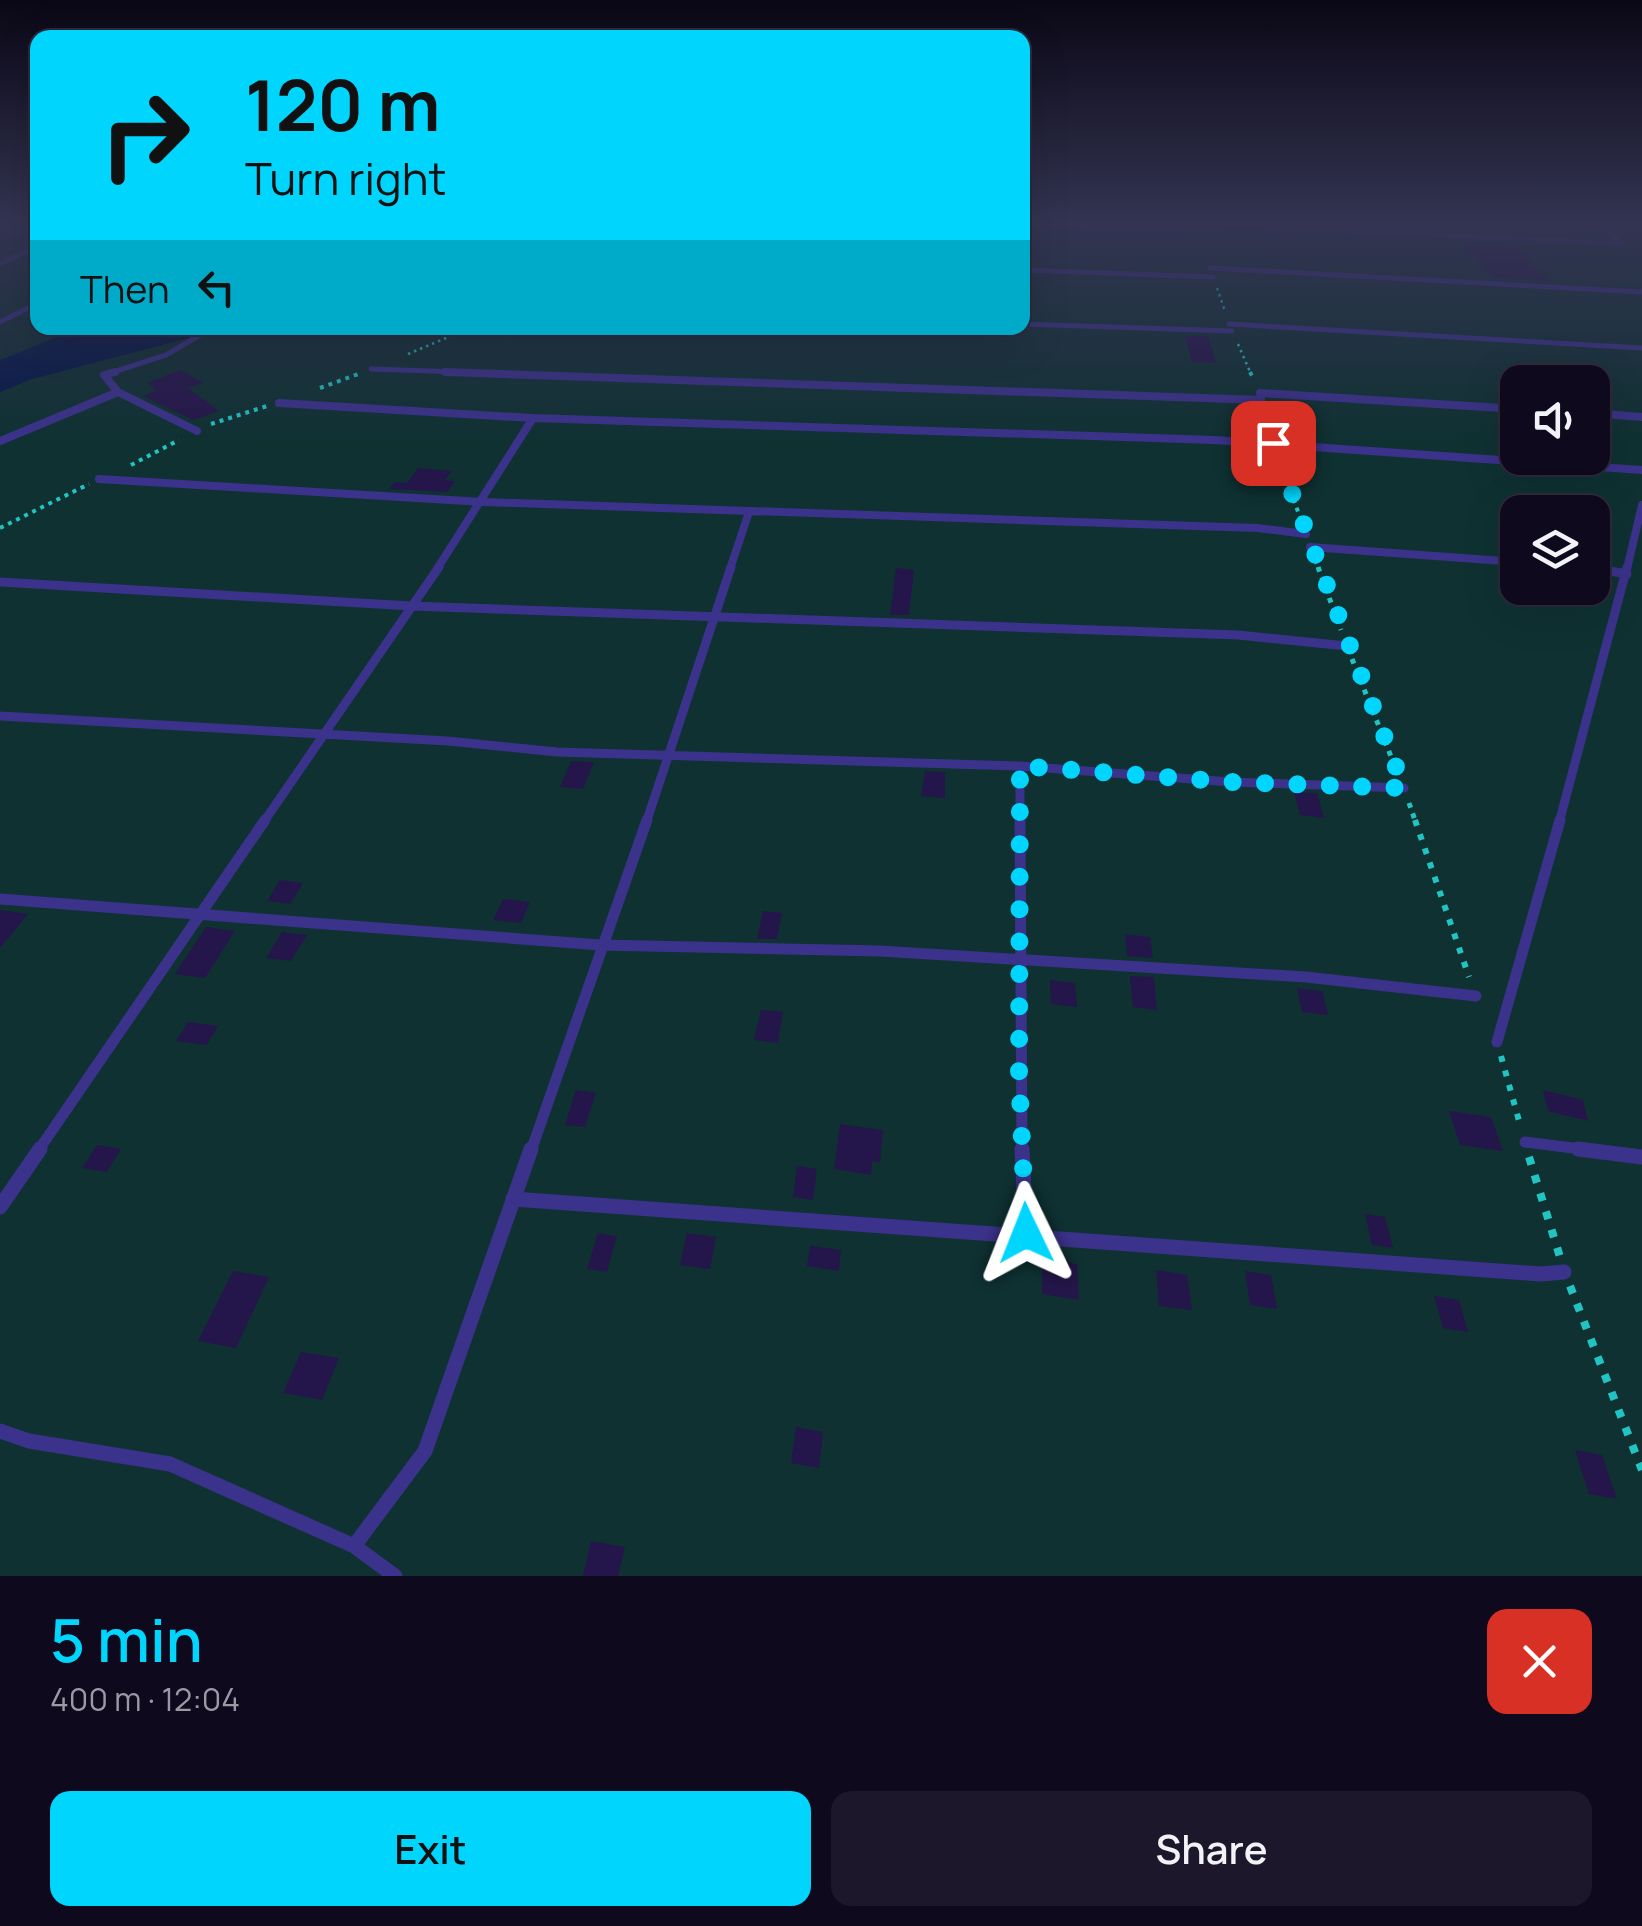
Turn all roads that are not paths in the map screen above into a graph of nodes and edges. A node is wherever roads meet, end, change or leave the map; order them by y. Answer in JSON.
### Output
{"nodes":[{"id":1,"x":30,"y":307,"type":"edge"},
{"id":2,"x":0,"y":322,"type":"edge"},
{"id":3,"x":1030,"y":324,"type":"edge"},
{"id":4,"x":200,"y":335,"type":"edge"},
{"id":5,"x":1642,"y":348,"type":"edge"},
{"id":6,"x":371,"y":369,"type":"road end"},
{"id":7,"x":118,"y":392,"type":"junction"},
{"id":8,"x":280,"y":403,"type":"road end"},
{"id":9,"x":1500,"y":407,"type":"edge"},
{"id":10,"x":1610,"y":415,"type":"edge"},
{"id":11,"x":1642,"y":417,"type":"edge"},
{"id":12,"x":533,"y":418,"type":"junction"},
{"id":13,"x":10,"y":423,"type":"dead end"},
{"id":14,"x":25,"y":430,"type":"junction"},
{"id":15,"x":197,"y":431,"type":"road end"},
{"id":16,"x":0,"y":441,"type":"edge"},
{"id":17,"x":1642,"y":470,"type":"edge"},
{"id":18,"x":99,"y":480,"type":"road end"},
{"id":19,"x":483,"y":502,"type":"junction"},
{"id":20,"x":1642,"y":504,"type":"edge"},
{"id":21,"x":749,"y":512,"type":"junction"},
{"id":22,"x":1306,"y":534,"type":"road end"},
{"id":23,"x":1310,"y":547,"type":"road end"},
{"id":24,"x":1500,"y":561,"type":"edge"},
{"id":25,"x":1610,"y":571,"type":"edge"},
{"id":26,"x":1626,"y":574,"type":"junction"},
{"id":27,"x":0,"y":582,"type":"edge"},
{"id":28,"x":411,"y":606,"type":"junction"},
{"id":29,"x":715,"y":618,"type":"junction"},
{"id":30,"x":1347,"y":646,"type":"road end"},
{"id":31,"x":0,"y":716,"type":"edge"},
{"id":32,"x":321,"y":734,"type":"junction"},
{"id":33,"x":669,"y":758,"type":"junction"},
{"id":34,"x":1020,"y":766,"type":"junction"},
{"id":35,"x":1404,"y":788,"type":"road end"},
{"id":36,"x":0,"y":899,"type":"edge"},
{"id":37,"x":204,"y":915,"type":"junction"},
{"id":38,"x":600,"y":945,"type":"junction"},
{"id":39,"x":1022,"y":960,"type":"junction"},
{"id":40,"x":1476,"y":996,"type":"road end"},
{"id":41,"x":1497,"y":1042,"type":"road end"},
{"id":42,"x":1524,"y":1142,"type":"road end"},
{"id":43,"x":1642,"y":1157,"type":"edge"},
{"id":44,"x":512,"y":1200,"type":"junction"},
{"id":45,"x":0,"y":1207,"type":"edge"},
{"id":46,"x":1026,"y":1233,"type":"junction"},
{"id":47,"x":1564,"y":1272,"type":"road end"},
{"id":48,"x":0,"y":1432,"type":"edge"},
{"id":49,"x":354,"y":1546,"type":"junction"},
{"id":50,"x":395,"y":1576,"type":"edge"}],
"edges":[{"from":1,"to":2,"type":"lane"},
{"from":3,"to":5,"type":"lane"},
{"from":4,"to":7,"type":"lane"},
{"from":6,"to":9,"type":"lane"},
{"from":7,"to":14,"type":"lane"},
{"from":7,"to":15,"type":"lane"},
{"from":8,"to":12,"type":"lane"},
{"from":10,"to":11,"type":"lane"},
{"from":12,"to":17,"type":"lane"},
{"from":12,"to":19,"type":"lane"},
{"from":13,"to":14,"type":"lane"},
{"from":14,"to":16,"type":"lane"},
{"from":18,"to":19,"type":"lane"},
{"from":19,"to":21,"type":"lane"},
{"from":19,"to":28,"type":"lane"},
{"from":20,"to":26,"type":"lane"},
{"from":21,"to":22,"type":"lane"},
{"from":21,"to":29,"type":"lane"},
{"from":23,"to":24,"type":"lane"},
{"from":25,"to":26,"type":"lane"},
{"from":26,"to":41,"type":"lane"},
{"from":27,"to":28,"type":"lane"},
{"from":28,"to":29,"type":"lane"},
{"from":28,"to":32,"type":"lane"},
{"from":29,"to":30,"type":"lane"},
{"from":29,"to":33,"type":"lane"},
{"from":31,"to":32,"type":"lane"},
{"from":32,"to":33,"type":"lane"},
{"from":32,"to":37,"type":"lane"},
{"from":33,"to":34,"type":"lane"},
{"from":33,"to":38,"type":"lane"},
{"from":34,"to":35,"type":"lane"},
{"from":34,"to":39,"type":"lane"},
{"from":36,"to":37,"type":"lane"},
{"from":37,"to":38,"type":"lane"},
{"from":37,"to":45,"type":"lane"},
{"from":38,"to":39,"type":"lane"},
{"from":38,"to":44,"type":"lane"},
{"from":39,"to":40,"type":"lane"},
{"from":39,"to":46,"type":"lane"},
{"from":42,"to":43,"type":"lane"},
{"from":44,"to":46,"type":"lane"},
{"from":44,"to":49,"type":"lane"},
{"from":46,"to":47,"type":"lane"},
{"from":48,"to":49,"type":"lane"},
{"from":49,"to":50,"type":"lane"}]}
